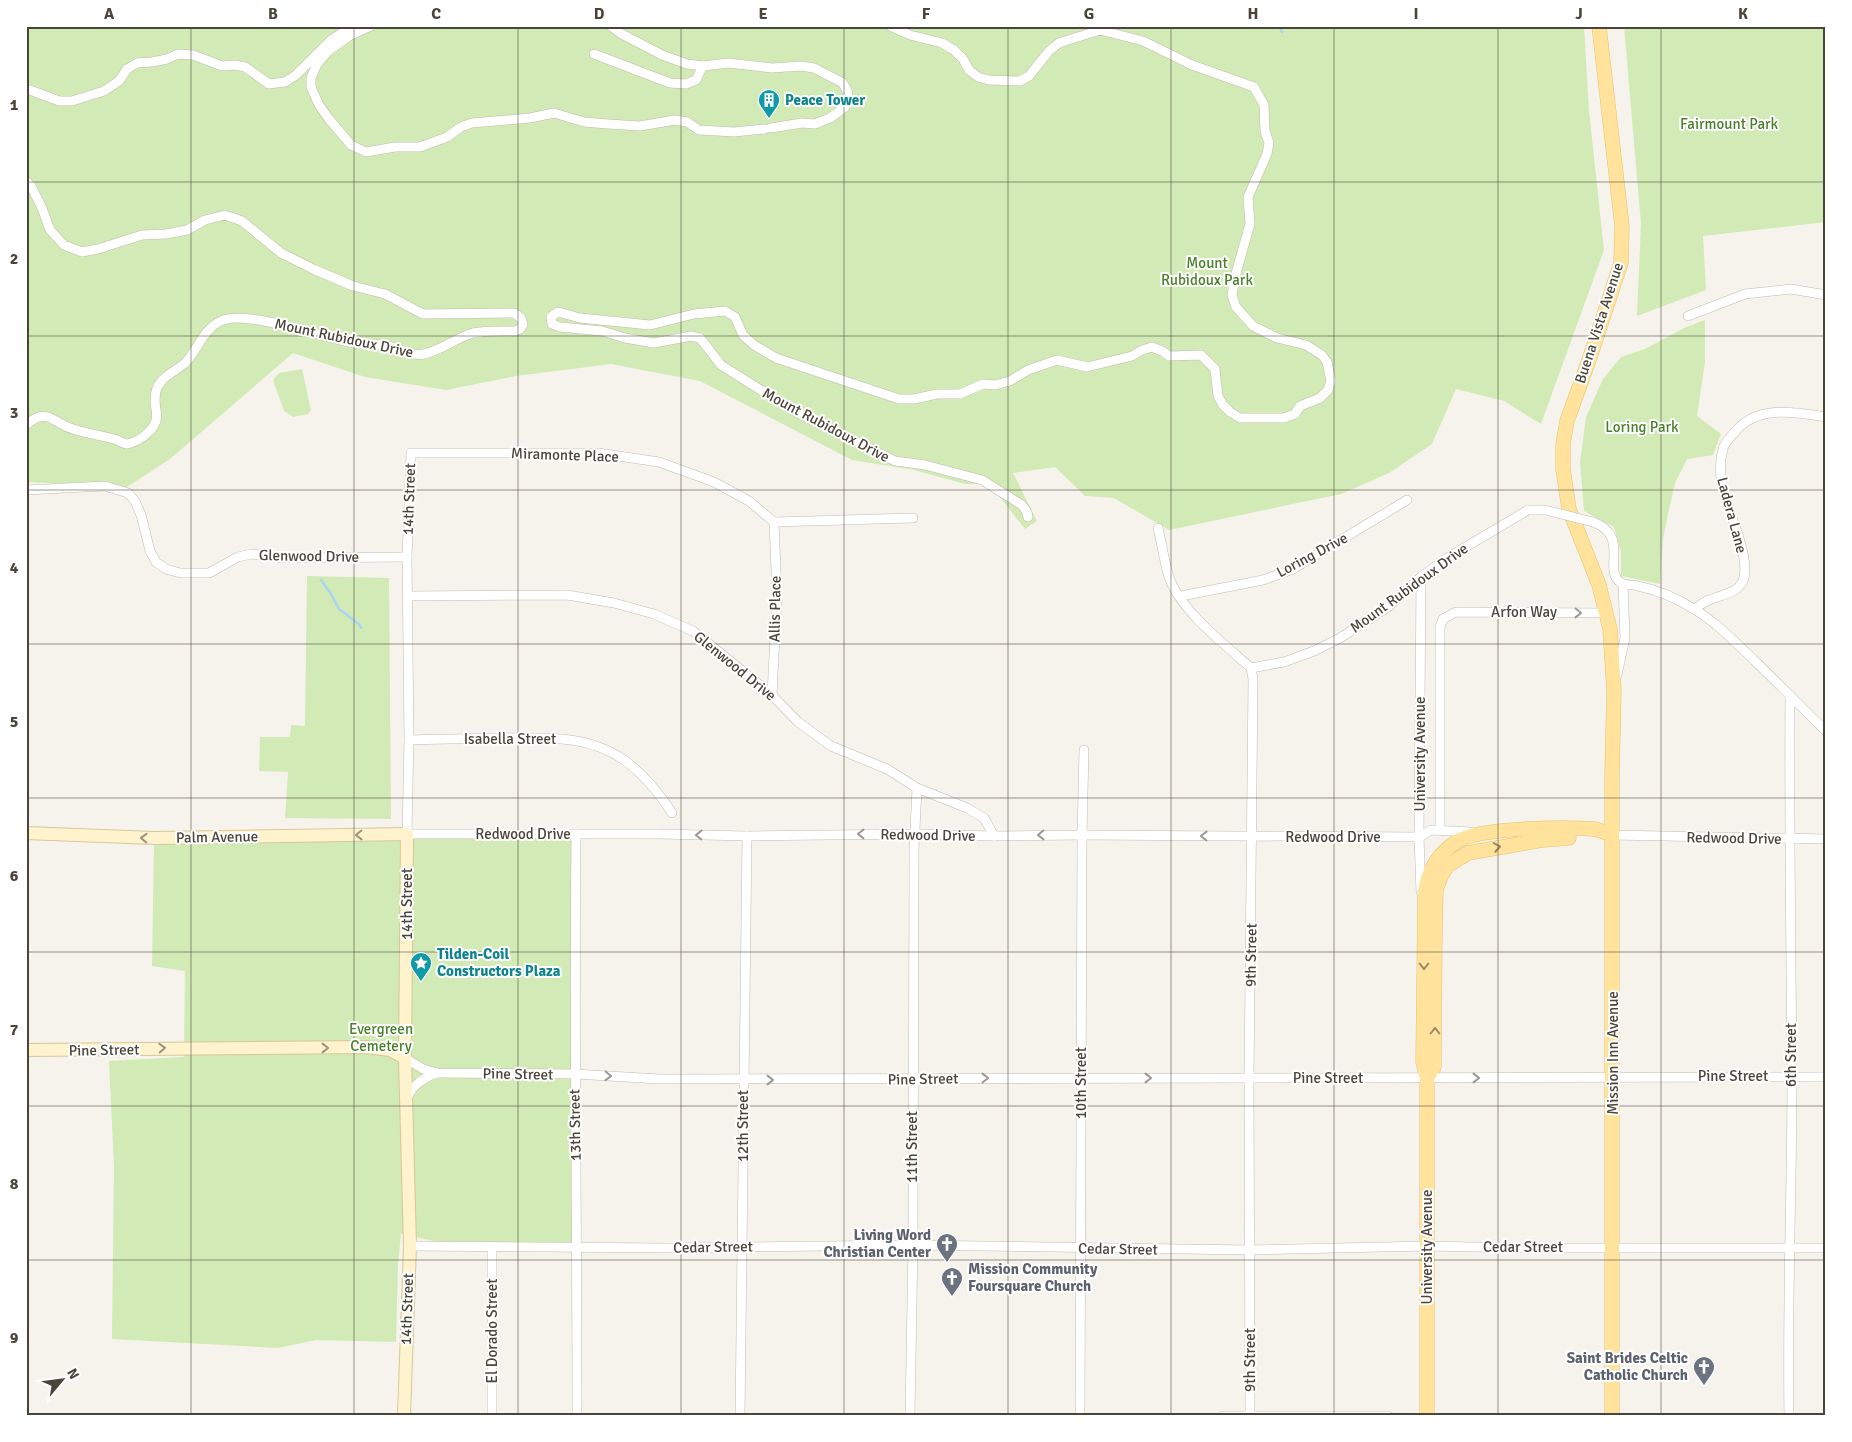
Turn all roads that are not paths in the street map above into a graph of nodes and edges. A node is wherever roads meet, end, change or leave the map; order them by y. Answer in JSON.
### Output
{"nodes":[{"id":1,"x":357,"y":26,"type":"edge"},
{"id":2,"x":371,"y":26,"type":"edge"},
{"id":3,"x":611,"y":26,"type":"edge"},
{"id":4,"x":890,"y":26,"type":"edge"},
{"id":5,"x":1599,"y":26,"type":"edge"},
{"id":6,"x":347,"y":33,"type":"junction"},
{"id":7,"x":594,"y":54,"type":"dead end"},
{"id":8,"x":702,"y":66,"type":"junction"},
{"id":9,"x":26,"y":91,"type":"edge"},
{"id":10,"x":26,"y":181,"type":"edge"},
{"id":11,"x":1826,"y":295,"type":"edge"},
{"id":12,"x":1688,"y":316,"type":"dead end"},
{"id":13,"x":1826,"y":417,"type":"edge"},
{"id":14,"x":26,"y":426,"type":"edge"},
{"id":15,"x":410,"y":453,"type":"joint"},
{"id":16,"x":26,"y":490,"type":"edge"},
{"id":17,"x":1406,"y":500,"type":"dead end"},
{"id":18,"x":1028,"y":517,"type":"dead end"},
{"id":19,"x":913,"y":518,"type":"dead end"},
{"id":20,"x":774,"y":522,"type":"junction"},
{"id":21,"x":1158,"y":528,"type":"dead end"},
{"id":22,"x":407,"y":557,"type":"junction"},
{"id":23,"x":1421,"y":577,"type":"junction"},
{"id":24,"x":1623,"y":584,"type":"junction"},
{"id":25,"x":407,"y":596,"type":"junction"},
{"id":26,"x":1180,"y":596,"type":"junction"},
{"id":27,"x":1694,"y":609,"type":"junction"},
{"id":28,"x":1606,"y":612,"type":"junction"},
{"id":29,"x":1443,"y":619,"type":"joint"},
{"id":30,"x":1251,"y":668,"type":"junction"},
{"id":31,"x":1614,"y":690,"type":"junction"},
{"id":32,"x":772,"y":695,"type":"junction"},
{"id":33,"x":1790,"y":695,"type":"junction"},
{"id":34,"x":1826,"y":731,"type":"edge"},
{"id":35,"x":409,"y":740,"type":"junction"},
{"id":36,"x":1084,"y":750,"type":"dead end"},
{"id":37,"x":917,"y":788,"type":"junction"},
{"id":38,"x":672,"y":814,"type":"dead end"},
{"id":39,"x":26,"y":833,"type":"edge"},
{"id":40,"x":407,"y":834,"type":"junction"},
{"id":41,"x":576,"y":834,"type":"junction"},
{"id":42,"x":914,"y":834,"type":"junction"},
{"id":43,"x":1448,"y":834,"type":"junction"},
{"id":44,"x":1082,"y":835,"type":"junction"},
{"id":45,"x":1612,"y":835,"type":"junction"},
{"id":46,"x":747,"y":836,"type":"junction"},
{"id":47,"x":994,"y":836,"type":"junction"},
{"id":48,"x":1252,"y":837,"type":"junction"},
{"id":49,"x":1419,"y":837,"type":"junction"},
{"id":50,"x":1789,"y":839,"type":"junction"},
{"id":51,"x":1826,"y":839,"type":"edge"},
{"id":52,"x":1453,"y":860,"type":"junction"},
{"id":53,"x":1424,"y":930,"type":"junction"},
{"id":54,"x":26,"y":1050,"type":"edge"},
{"id":55,"x":405,"y":1058,"type":"junction"},
{"id":56,"x":437,"y":1073,"type":"junction"},
{"id":57,"x":575,"y":1074,"type":"junction"},
{"id":58,"x":1792,"y":1076,"type":"junction"},
{"id":59,"x":1613,"y":1077,"type":"junction"},
{"id":60,"x":1826,"y":1077,"type":"edge"},
{"id":61,"x":1081,"y":1078,"type":"junction"},
{"id":62,"x":1249,"y":1078,"type":"junction"},
{"id":63,"x":1427,"y":1078,"type":"junction"},
{"id":64,"x":912,"y":1079,"type":"junction"},
{"id":65,"x":744,"y":1080,"type":"junction"},
{"id":66,"x":406,"y":1098,"type":"junction"},
{"id":67,"x":913,"y":1245,"type":"junction"},
{"id":68,"x":410,"y":1246,"type":"junction"},
{"id":69,"x":1427,"y":1246,"type":"junction"},
{"id":70,"x":492,"y":1247,"type":"junction"},
{"id":71,"x":743,"y":1247,"type":"junction"},
{"id":72,"x":1613,"y":1247,"type":"junction"},
{"id":73,"x":577,"y":1248,"type":"junction"},
{"id":74,"x":1081,"y":1248,"type":"junction"},
{"id":75,"x":1789,"y":1248,"type":"junction"},
{"id":76,"x":1826,"y":1248,"type":"edge"},
{"id":77,"x":1249,"y":1250,"type":"junction"},
{"id":78,"x":1250,"y":1415,"type":"edge"},
{"id":79,"x":404,"y":1416,"type":"edge"},
{"id":80,"x":492,"y":1416,"type":"edge"},
{"id":81,"x":577,"y":1416,"type":"edge"},
{"id":82,"x":740,"y":1416,"type":"edge"},
{"id":83,"x":910,"y":1416,"type":"edge"},
{"id":84,"x":1080,"y":1416,"type":"edge"},
{"id":85,"x":1223,"y":1416,"type":"edge"},
{"id":86,"x":1388,"y":1416,"type":"edge"},
{"id":87,"x":1427,"y":1416,"type":"edge"},
{"id":88,"x":1612,"y":1416,"type":"edge"},
{"id":89,"x":1789,"y":1416,"type":"edge"}],
"edges":[{"from":1,"to":6,"type":"street"},
{"from":2,"to":6,"type":"street"},
{"from":3,"to":8,"type":"street"},
{"from":4,"to":18,"type":"street","name":"Mount Rubidoux Drive"},
{"from":5,"to":28,"type":"main road","name":"Buena Vista Avenue"},
{"from":6,"to":8,"type":"street"},
{"from":6,"to":9,"type":"street"},
{"from":7,"to":8,"type":"street"},
{"from":10,"to":14,"type":"street","name":"Mount Rubidoux Drive"},
{"from":11,"to":12,"type":"street"},
{"from":13,"to":27,"type":"street","name":"Ladera Lane"},
{"from":15,"to":20,"type":"street","name":"Miramonte Place"},
{"from":15,"to":22,"type":"street","name":"14th Street"},
{"from":16,"to":22,"type":"street","name":"Glenwood Drive"},
{"from":17,"to":26,"type":"street","name":"Loring Drive"},
{"from":19,"to":20,"type":"street"},
{"from":20,"to":32,"type":"street","name":"Allis Place"},
{"from":21,"to":26,"type":"street"},
{"from":22,"to":25,"type":"street","name":"14th Street"},
{"from":23,"to":24,"type":"street","name":"Mount Rubidoux Drive","bridge":true},
{"from":23,"to":30,"type":"street","name":"Mount Rubidoux Drive"},
{"from":23,"to":49,"type":"street","name":"University Avenue"},
{"from":24,"to":27,"type":"street"},
{"from":24,"to":31,"type":"street","name":"Mission Inn Avenue"},
{"from":25,"to":32,"type":"street","name":"Glenwood Drive"},
{"from":25,"to":35,"type":"street","name":"14th Street"},
{"from":26,"to":30,"type":"street"},
{"from":27,"to":33,"type":"street"},
{"from":29,"to":28,"type":"street","name":"Arfon Way","one_way":true},
{"from":28,"to":31,"type":"main road","name":"Mission Inn Avenue"},
{"from":29,"to":43,"type":"street","name":"University Avenue"},
{"from":30,"to":48,"type":"street","name":"9th Street"},
{"from":31,"to":45,"type":"main road","name":"Mission Inn Avenue"},
{"from":32,"to":37,"type":"street","name":"Glenwood Drive"},
{"from":33,"to":34,"type":"street"},
{"from":33,"to":50,"type":"street","name":"6th Street"},
{"from":35,"to":38,"type":"street","name":"Isabella Street"},
{"from":35,"to":40,"type":"street","name":"14th Street"},
{"from":36,"to":44,"type":"street","name":"10th Street"},
{"from":37,"to":42,"type":"street","name":"11th Street"},
{"from":37,"to":47,"type":"street","name":"Glenwood Drive"},
{"from":40,"to":39,"type":"street","name":"Palm Avenue","one_way":true},
{"from":40,"to":41,"type":"street","name":"Redwood Drive"},
{"from":40,"to":55,"type":"street","name":"14th Street"},
{"from":46,"to":41,"type":"street","name":"Redwood Drive","one_way":true},
{"from":41,"to":57,"type":"street","name":"13th Street"},
{"from":42,"to":46,"type":"street","name":"Redwood Drive","one_way":true},
{"from":42,"to":47,"type":"street","name":"Redwood Drive"},
{"from":42,"to":64,"type":"street","name":"11th Street"},
{"from":43,"to":45,"type":"main road","name":"Redwood Drive"},
{"from":43,"to":49,"type":"street","name":"Redwood Drive"},
{"from":43,"to":52,"type":"street"},
{"from":43,"to":53,"type":"main road","name":"University Avenue"},
{"from":44,"to":47,"type":"street","name":"Redwood Drive","one_way":true},
{"from":48,"to":44,"type":"street","name":"Redwood Drive","one_way":true},
{"from":44,"to":61,"type":"street","name":"10th Street"},
{"from":45,"to":50,"type":"street","name":"Redwood Drive"},
{"from":52,"to":45,"type":"main road","name":"Redwood Drive","one_way":true},
{"from":45,"to":59,"type":"main road","name":"Mission Inn Avenue"},
{"from":46,"to":65,"type":"street","name":"12th Street"},
{"from":48,"to":49,"type":"street","name":"Redwood Drive"},
{"from":48,"to":62,"type":"street","name":"9th Street"},
{"from":49,"to":53,"type":"street","name":"University Avenue"},
{"from":50,"to":51,"type":"street","name":"Redwood Drive"},
{"from":50,"to":58,"type":"street","name":"6th Street"},
{"from":63,"to":52,"type":"main road","name":"University Avenue","one_way":true},
{"from":53,"to":63,"type":"main road","name":"University Avenue","one_way":true},
{"from":54,"to":55,"type":"street","name":"Pine Street","one_way":true},
{"from":55,"to":56,"type":"street","name":"Pine Street"},
{"from":55,"to":66,"type":"street","name":"14th Street"},
{"from":56,"to":57,"type":"street","name":"Pine Street"},
{"from":56,"to":66,"type":"street"},
{"from":57,"to":65,"type":"street","name":"Pine Street","one_way":true},
{"from":57,"to":73,"type":"street","name":"13th Street"},
{"from":58,"to":59,"type":"street","name":"Pine Street"},
{"from":58,"to":60,"type":"street","name":"Pine Street"},
{"from":58,"to":75,"type":"street","name":"6th Street"},
{"from":63,"to":59,"type":"street","name":"Pine Street","one_way":true},
{"from":59,"to":72,"type":"main road","name":"Mission Inn Avenue"},
{"from":61,"to":62,"type":"street","name":"Pine Street","one_way":true},
{"from":64,"to":61,"type":"street","name":"Pine Street","one_way":true},
{"from":61,"to":74,"type":"street","name":"10th Street"},
{"from":62,"to":63,"type":"street","name":"Pine Street"},
{"from":62,"to":77,"type":"street","name":"9th Street"},
{"from":63,"to":69,"type":"main road","name":"University Avenue"},
{"from":65,"to":64,"type":"street","name":"Pine Street","one_way":true},
{"from":64,"to":67,"type":"street","name":"11th Street"},
{"from":65,"to":71,"type":"street","name":"12th Street"},
{"from":66,"to":68,"type":"street","name":"14th Street"},
{"from":67,"to":71,"type":"street","name":"Cedar Street"},
{"from":67,"to":74,"type":"street","name":"Cedar Street"},
{"from":67,"to":83,"type":"street","name":"11th Street"},
{"from":68,"to":70,"type":"street","name":"Cedar Street"},
{"from":68,"to":79,"type":"street","name":"14th Street"},
{"from":69,"to":72,"type":"street","name":"Cedar Street"},
{"from":69,"to":77,"type":"street","name":"Cedar Street"},
{"from":69,"to":87,"type":"main road","name":"University Avenue"},
{"from":70,"to":73,"type":"street","name":"Cedar Street"},
{"from":70,"to":80,"type":"street","name":"El Dorado Street"},
{"from":71,"to":73,"type":"street","name":"Cedar Street"},
{"from":71,"to":82,"type":"street","name":"12th Street"},
{"from":72,"to":75,"type":"street","name":"Cedar Street"},
{"from":72,"to":88,"type":"main road","name":"Mission Inn Avenue"},
{"from":73,"to":81,"type":"street","name":"13th Street"},
{"from":74,"to":77,"type":"street","name":"Cedar Street"},
{"from":74,"to":84,"type":"street","name":"10th Street"},
{"from":75,"to":76,"type":"street","name":"Cedar Street"},
{"from":75,"to":89,"type":"street","name":"6th Street"},
{"from":77,"to":78,"type":"street","name":"9th Street"},
{"from":78,"to":85,"type":"street"},
{"from":78,"to":86,"type":"street"}]}
